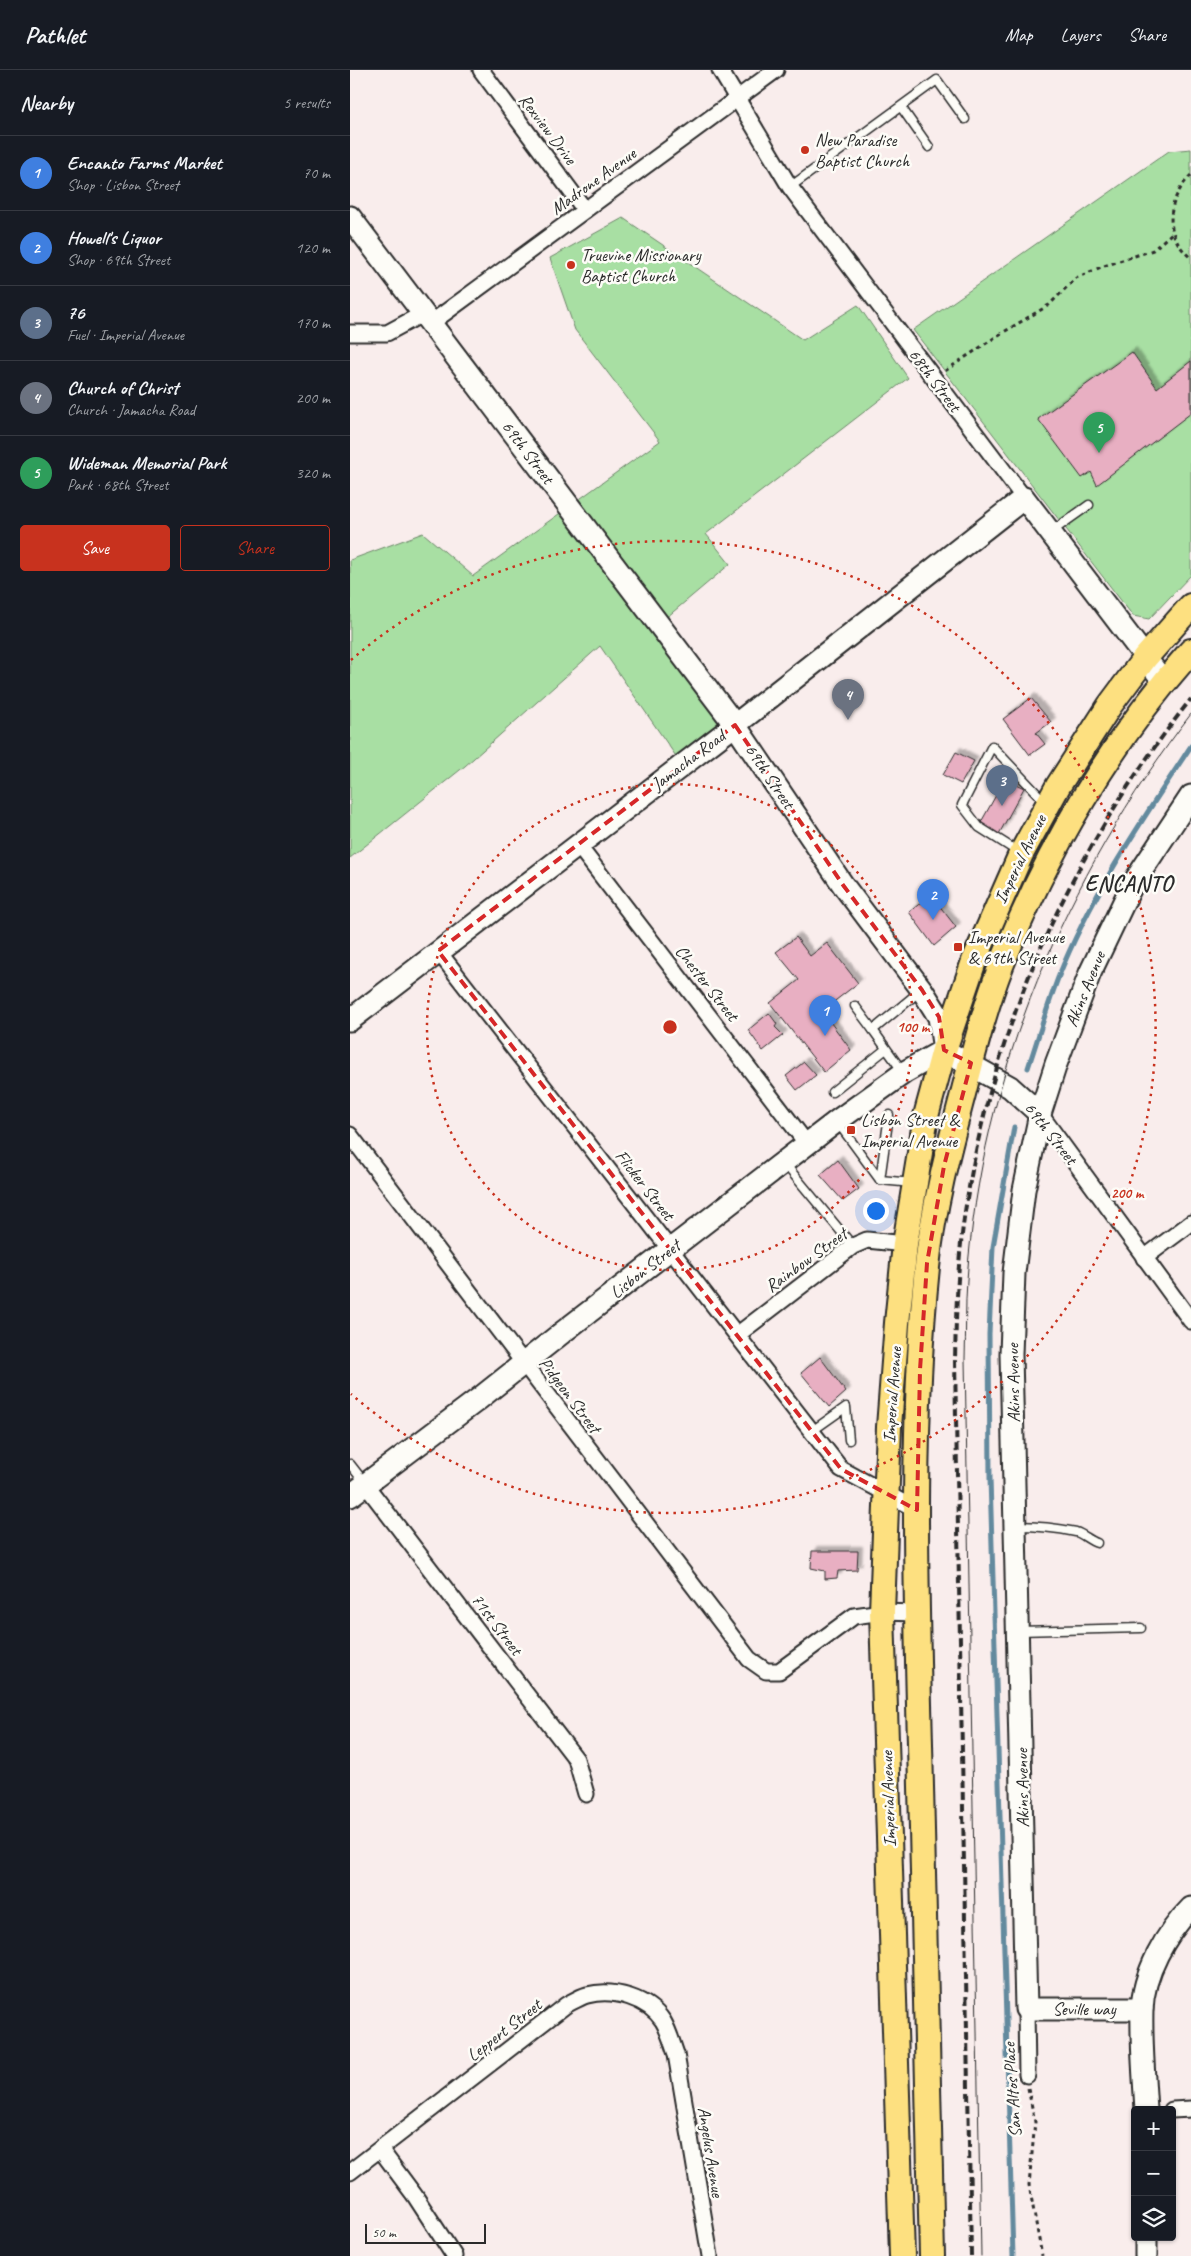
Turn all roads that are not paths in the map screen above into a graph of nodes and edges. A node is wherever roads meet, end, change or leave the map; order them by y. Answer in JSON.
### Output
{"nodes":[{"id":1,"x":481,"y":70,"type":"edge"},
{"id":2,"x":720,"y":70,"type":"edge"},
{"id":3,"x":776,"y":70,"type":"edge"},
{"id":4,"x":738,"y":98,"type":"junction"},
{"id":5,"x":901,"y":107,"type":"junction"},
{"id":6,"x":965,"y":120,"type":"dead end"},
{"id":7,"x":929,"y":147,"type":"dead end"},
{"id":8,"x":790,"y":187,"type":"junction"},
{"id":9,"x":585,"y":210,"type":"junction"},
{"id":10,"x":350,"y":217,"type":"edge"},
{"id":11,"x":428,"y":318,"type":"junction"},
{"id":12,"x":350,"y":333,"type":"edge"},
{"id":13,"x":1024,"y":498,"type":"junction"},
{"id":14,"x":1088,"y":506,"type":"dead end"},
{"id":15,"x":1050,"y":532,"type":"junction"},
{"id":16,"x":1191,"y":606,"type":"edge"},
{"id":17,"x":1191,"y":652,"type":"edge"},
{"id":18,"x":1145,"y":658,"type":"junction"},
{"id":19,"x":1164,"y":682,"type":"junction"},
{"id":20,"x":735,"y":725,"type":"junction"},
{"id":21,"x":1191,"y":796,"type":"edge"},
{"id":22,"x":1047,"y":804,"type":"junction"},
{"id":23,"x":577,"y":844,"type":"junction"},
{"id":24,"x":1021,"y":854,"type":"junction"},
{"id":25,"x":438,"y":951,"type":"junction"},
{"id":26,"x":922,"y":990,"type":"junction"},
{"id":27,"x":855,"y":1006,"type":"dead end"},
{"id":28,"x":350,"y":1020,"type":"edge"},
{"id":29,"x":873,"y":1030,"type":"junction"},
{"id":30,"x":886,"y":1049,"type":"junction"},
{"id":31,"x":944,"y":1050,"type":"junction"},
{"id":32,"x":970,"y":1064,"type":"junction"},
{"id":33,"x":904,"y":1073,"type":"junction"},
{"id":34,"x":832,"y":1092,"type":"dead end"},
{"id":35,"x":1040,"y":1114,"type":"junction"},
{"id":36,"x":889,"y":1115,"type":"dead end"},
{"id":37,"x":837,"y":1121,"type":"junction"},
{"id":38,"x":350,"y":1135,"type":"edge"},
{"id":39,"x":808,"y":1144,"type":"junction"},
{"id":40,"x":783,"y":1162,"type":"junction"},
{"id":41,"x":880,"y":1180,"type":"junction"},
{"id":42,"x":915,"y":1184,"type":"junction"},
{"id":43,"x":1191,"y":1223,"type":"edge"},
{"id":44,"x":905,"y":1244,"type":"junction"},
{"id":45,"x":852,"y":1246,"type":"junction"},
{"id":46,"x":671,"y":1249,"type":"junction"},
{"id":47,"x":1144,"y":1258,"type":"junction"},
{"id":48,"x":1191,"y":1321,"type":"edge"},
{"id":49,"x":737,"y":1335,"type":"junction"},
{"id":50,"x":522,"y":1363,"type":"junction"},
{"id":51,"x":812,"y":1431,"type":"junction"},
{"id":52,"x":850,"y":1440,"type":"dead end"},
{"id":53,"x":350,"y":1464,"type":"edge"},
{"id":54,"x":358,"y":1490,"type":"edge"},
{"id":55,"x":887,"y":1494,"type":"junction"},
{"id":56,"x":917,"y":1510,"type":"junction"},
{"id":57,"x":1016,"y":1526,"type":"junction"},
{"id":58,"x":1097,"y":1543,"type":"dead end"},
{"id":59,"x":882,"y":1612,"type":"junction"},
{"id":60,"x":916,"y":1613,"type":"junction"},
{"id":61,"x":1141,"y":1628,"type":"dead end"},
{"id":62,"x":1018,"y":1631,"type":"junction"},
{"id":63,"x":586,"y":1794,"type":"dead end"},
{"id":64,"x":1191,"y":1908,"type":"edge"},
{"id":65,"x":1026,"y":2009,"type":"junction"},
{"id":66,"x":1142,"y":2009,"type":"junction"},
{"id":67,"x":676,"y":2054,"type":"joint"},
{"id":68,"x":1027,"y":2075,"type":"road end"},
{"id":69,"x":1146,"y":2106,"type":"edge"},
{"id":70,"x":1191,"y":2109,"type":"edge"},
{"id":71,"x":1176,"y":2110,"type":"edge"},
{"id":72,"x":380,"y":2149,"type":"junction"},
{"id":73,"x":350,"y":2172,"type":"edge"},
{"id":74,"x":1146,"y":2241,"type":"edge"},
{"id":75,"x":454,"y":2256,"type":"edge"},
{"id":76,"x":710,"y":2256,"type":"edge"},
{"id":77,"x":902,"y":2256,"type":"edge"},
{"id":78,"x":932,"y":2256,"type":"edge"},
{"id":79,"x":1146,"y":2256,"type":"edge"}],
"edges":[{"from":1,"to":9,"type":"street","name":"Rexview Drive"},
{"from":2,"to":4,"type":"street","name":"68th Street"},
{"from":3,"to":4,"type":"street","name":"Madrone Avenue"},
{"from":4,"to":8,"type":"street","name":"68th Street"},
{"from":4,"to":9,"type":"street","name":"Madrone Avenue"},
{"from":5,"to":6,"type":"lane"},
{"from":5,"to":7,"type":"lane"},
{"from":5,"to":8,"type":"lane"},
{"from":8,"to":13,"type":"street","name":"68th Street"},
{"from":9,"to":11,"type":"street","name":"Madrone Avenue"},
{"from":10,"to":11,"type":"street","name":"69th Street"},
{"from":11,"to":12,"type":"street","name":"Madrone Avenue"},
{"from":11,"to":20,"type":"street","name":"69th Street"},
{"from":13,"to":15,"type":"street","name":"68th Street"},
{"from":13,"to":20,"type":"street","name":"Jamacha Road"},
{"from":14,"to":15,"type":"lane"},
{"from":15,"to":18,"type":"street","name":"68th Street"},
{"from":16,"to":18,"type":"main road","name":"Imperial Avenue"},
{"from":17,"to":19,"type":"main road","name":"Imperial Avenue"},
{"from":18,"to":19,"type":"street","name":"68th Street"},
{"from":18,"to":22,"type":"main road","name":"Imperial Avenue"},
{"from":19,"to":32,"type":"main road","name":"Imperial Avenue"},
{"from":20,"to":23,"type":"street","name":"Jamacha Road"},
{"from":20,"to":26,"type":"street","name":"69th Street"},
{"from":21,"to":35,"type":"street","name":"Akins Avenue"},
{"from":22,"to":24,"type":"main road","name":"Imperial Avenue"},
{"from":22,"to":24,"type":"lane"},
{"from":23,"to":25,"type":"street","name":"Jamacha Road"},
{"from":23,"to":39,"type":"street","name":"Chester Street"},
{"from":24,"to":31,"type":"main road","name":"Imperial Avenue"},
{"from":25,"to":28,"type":"street","name":"Jamacha Road"},
{"from":25,"to":46,"type":"street","name":"Flicker Street"},
{"from":26,"to":29,"type":"lane"},
{"from":26,"to":31,"type":"street","name":"69th Street"},
{"from":27,"to":29,"type":"lane"},
{"from":29,"to":30,"type":"lane"},
{"from":30,"to":33,"type":"lane"},
{"from":30,"to":34,"type":"lane"},
{"from":31,"to":32,"type":"street","name":"69th Street"},
{"from":31,"to":33,"type":"street","name":"Lisbon Street"},
{"from":31,"to":42,"type":"main road","name":"Imperial Avenue"},
{"from":32,"to":35,"type":"street","name":"69th Street"},
{"from":32,"to":56,"type":"main road","name":"Imperial Avenue"},
{"from":33,"to":37,"type":"street","name":"Lisbon Street"},
{"from":35,"to":47,"type":"street","name":"69th Street"},
{"from":35,"to":57,"type":"street","name":"Akins Avenue"},
{"from":36,"to":41,"type":"lane"},
{"from":37,"to":39,"type":"street","name":"Lisbon Street"},
{"from":37,"to":41,"type":"lane"},
{"from":38,"to":50,"type":"street","name":"Pidgeon Street"},
{"from":39,"to":40,"type":"street","name":"Lisbon Street"},
{"from":40,"to":45,"type":"lane"},
{"from":40,"to":46,"type":"street","name":"Lisbon Street"},
{"from":41,"to":42,"type":"lane"},
{"from":42,"to":44,"type":"main road","name":"Imperial Avenue"},
{"from":43,"to":47,"type":"street"},
{"from":44,"to":45,"type":"street","name":"Rainbow Street"},
{"from":44,"to":55,"type":"main road","name":"Imperial Avenue"},
{"from":45,"to":49,"type":"street","name":"Rainbow Street"},
{"from":46,"to":49,"type":"street","name":"Flicker Street"},
{"from":46,"to":50,"type":"street","name":"Lisbon Street"},
{"from":47,"to":48,"type":"street","name":"69th Street"},
{"from":49,"to":51,"type":"street","name":"Flicker Street"},
{"from":50,"to":54,"type":"street","name":"Lisbon Street"},
{"from":50,"to":59,"type":"street","name":"Pidgeon Street"},
{"from":51,"to":52,"type":"lane"},
{"from":51,"to":55,"type":"street","name":"Flicker Street"},
{"from":53,"to":54,"type":"lane"},
{"from":54,"to":63,"type":"street","name":"71st Street"},
{"from":55,"to":56,"type":"street","name":"Flicker Street"},
{"from":55,"to":59,"type":"main road","name":"Imperial Avenue"},
{"from":56,"to":60,"type":"main road","name":"Imperial Avenue"},
{"from":57,"to":58,"type":"lane"},
{"from":57,"to":62,"type":"street","name":"Akins Avenue"},
{"from":59,"to":60,"type":"street"},
{"from":59,"to":77,"type":"main road","name":"Imperial Avenue"},
{"from":60,"to":78,"type":"main road","name":"Imperial Avenue"},
{"from":61,"to":62,"type":"lane"},
{"from":62,"to":65,"type":"street","name":"Akins Avenue"},
{"from":64,"to":66,"type":"street"},
{"from":65,"to":66,"type":"street","name":"Seville way"},
{"from":65,"to":68,"type":"street","name":"San Altos Place"},
{"from":66,"to":69,"type":"street"},
{"from":67,"to":72,"type":"street","name":"Leppert Street"},
{"from":67,"to":76,"type":"street","name":"Angelus Avenue"},
{"from":70,"to":71,"type":"street"},
{"from":72,"to":73,"type":"street","name":"Leppert Street"},
{"from":72,"to":75,"type":"street"},
{"from":74,"to":79,"type":"street"}]}
